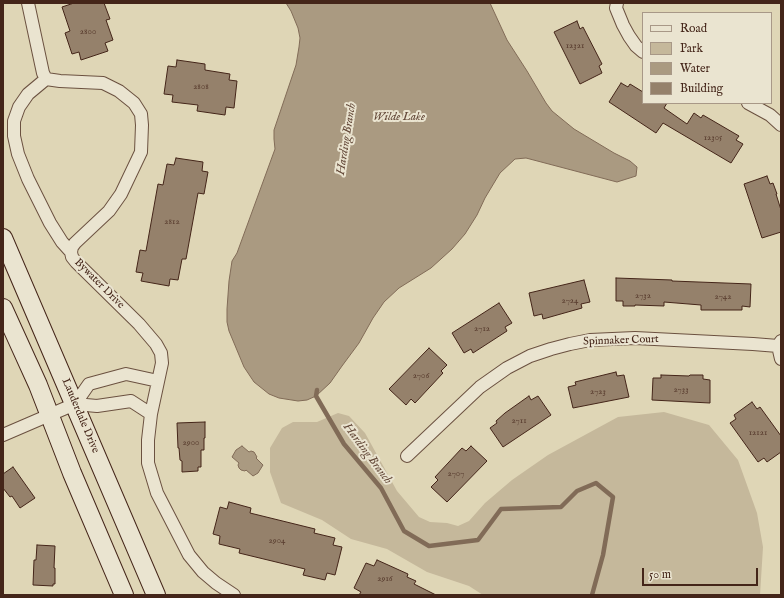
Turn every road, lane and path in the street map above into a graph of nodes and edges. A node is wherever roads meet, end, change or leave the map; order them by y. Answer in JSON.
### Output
{"nodes":[{"id":1,"x":28,"y":3,"type":"edge"},
{"id":2,"x":616,"y":3,"type":"edge"},
{"id":3,"x":642,"y":51,"type":"edge"},
{"id":4,"x":46,"y":79,"type":"junction"},
{"id":5,"x":750,"y":104,"type":"edge"},
{"id":6,"x":781,"y":125,"type":"edge"},
{"id":7,"x":3,"y":238,"type":"edge"},
{"id":8,"x":71,"y":252,"type":"junction"},
{"id":9,"x":3,"y":308,"type":"edge"},
{"id":10,"x":779,"y":344,"type":"edge"},
{"id":11,"x":781,"y":359,"type":"edge"},
{"id":12,"x":158,"y":381,"type":"junction"},
{"id":13,"x":75,"y":404,"type":"junction"},
{"id":14,"x":150,"y":414,"type":"junction"},
{"id":15,"x":49,"y":415,"type":"junction"},
{"id":16,"x":3,"y":434,"type":"edge"},
{"id":17,"x":407,"y":456,"type":"dead end"},
{"id":18,"x":124,"y":595,"type":"edge"},
{"id":19,"x":156,"y":595,"type":"edge"},
{"id":20,"x":234,"y":595,"type":"edge"}],
"edges":[{"from":1,"to":4,"type":"street"},
{"from":2,"to":3,"type":"street"},
{"from":4,"to":8,"type":"street"},
{"from":4,"to":8,"type":"street","name":"Bywater Drive"},
{"from":5,"to":6,"type":"street"},
{"from":7,"to":13,"type":"main road","name":"Lauderdale Drive"},
{"from":8,"to":12,"type":"street","name":"Bywater Drive"},
{"from":9,"to":15,"type":"main road"},
{"from":10,"to":11,"type":"street"},
{"from":10,"to":17,"type":"street","name":"Spinnaker Court"},
{"from":12,"to":13,"type":"street"},
{"from":12,"to":14,"type":"street","name":"Bywater Drive"},
{"from":13,"to":14,"type":"street"},
{"from":13,"to":15,"type":"street"},
{"from":13,"to":19,"type":"main road","name":"Lauderdale Drive"},
{"from":14,"to":20,"type":"street","name":"Bywater Drive"},
{"from":15,"to":16,"type":"street"},
{"from":15,"to":18,"type":"main road"}]}
